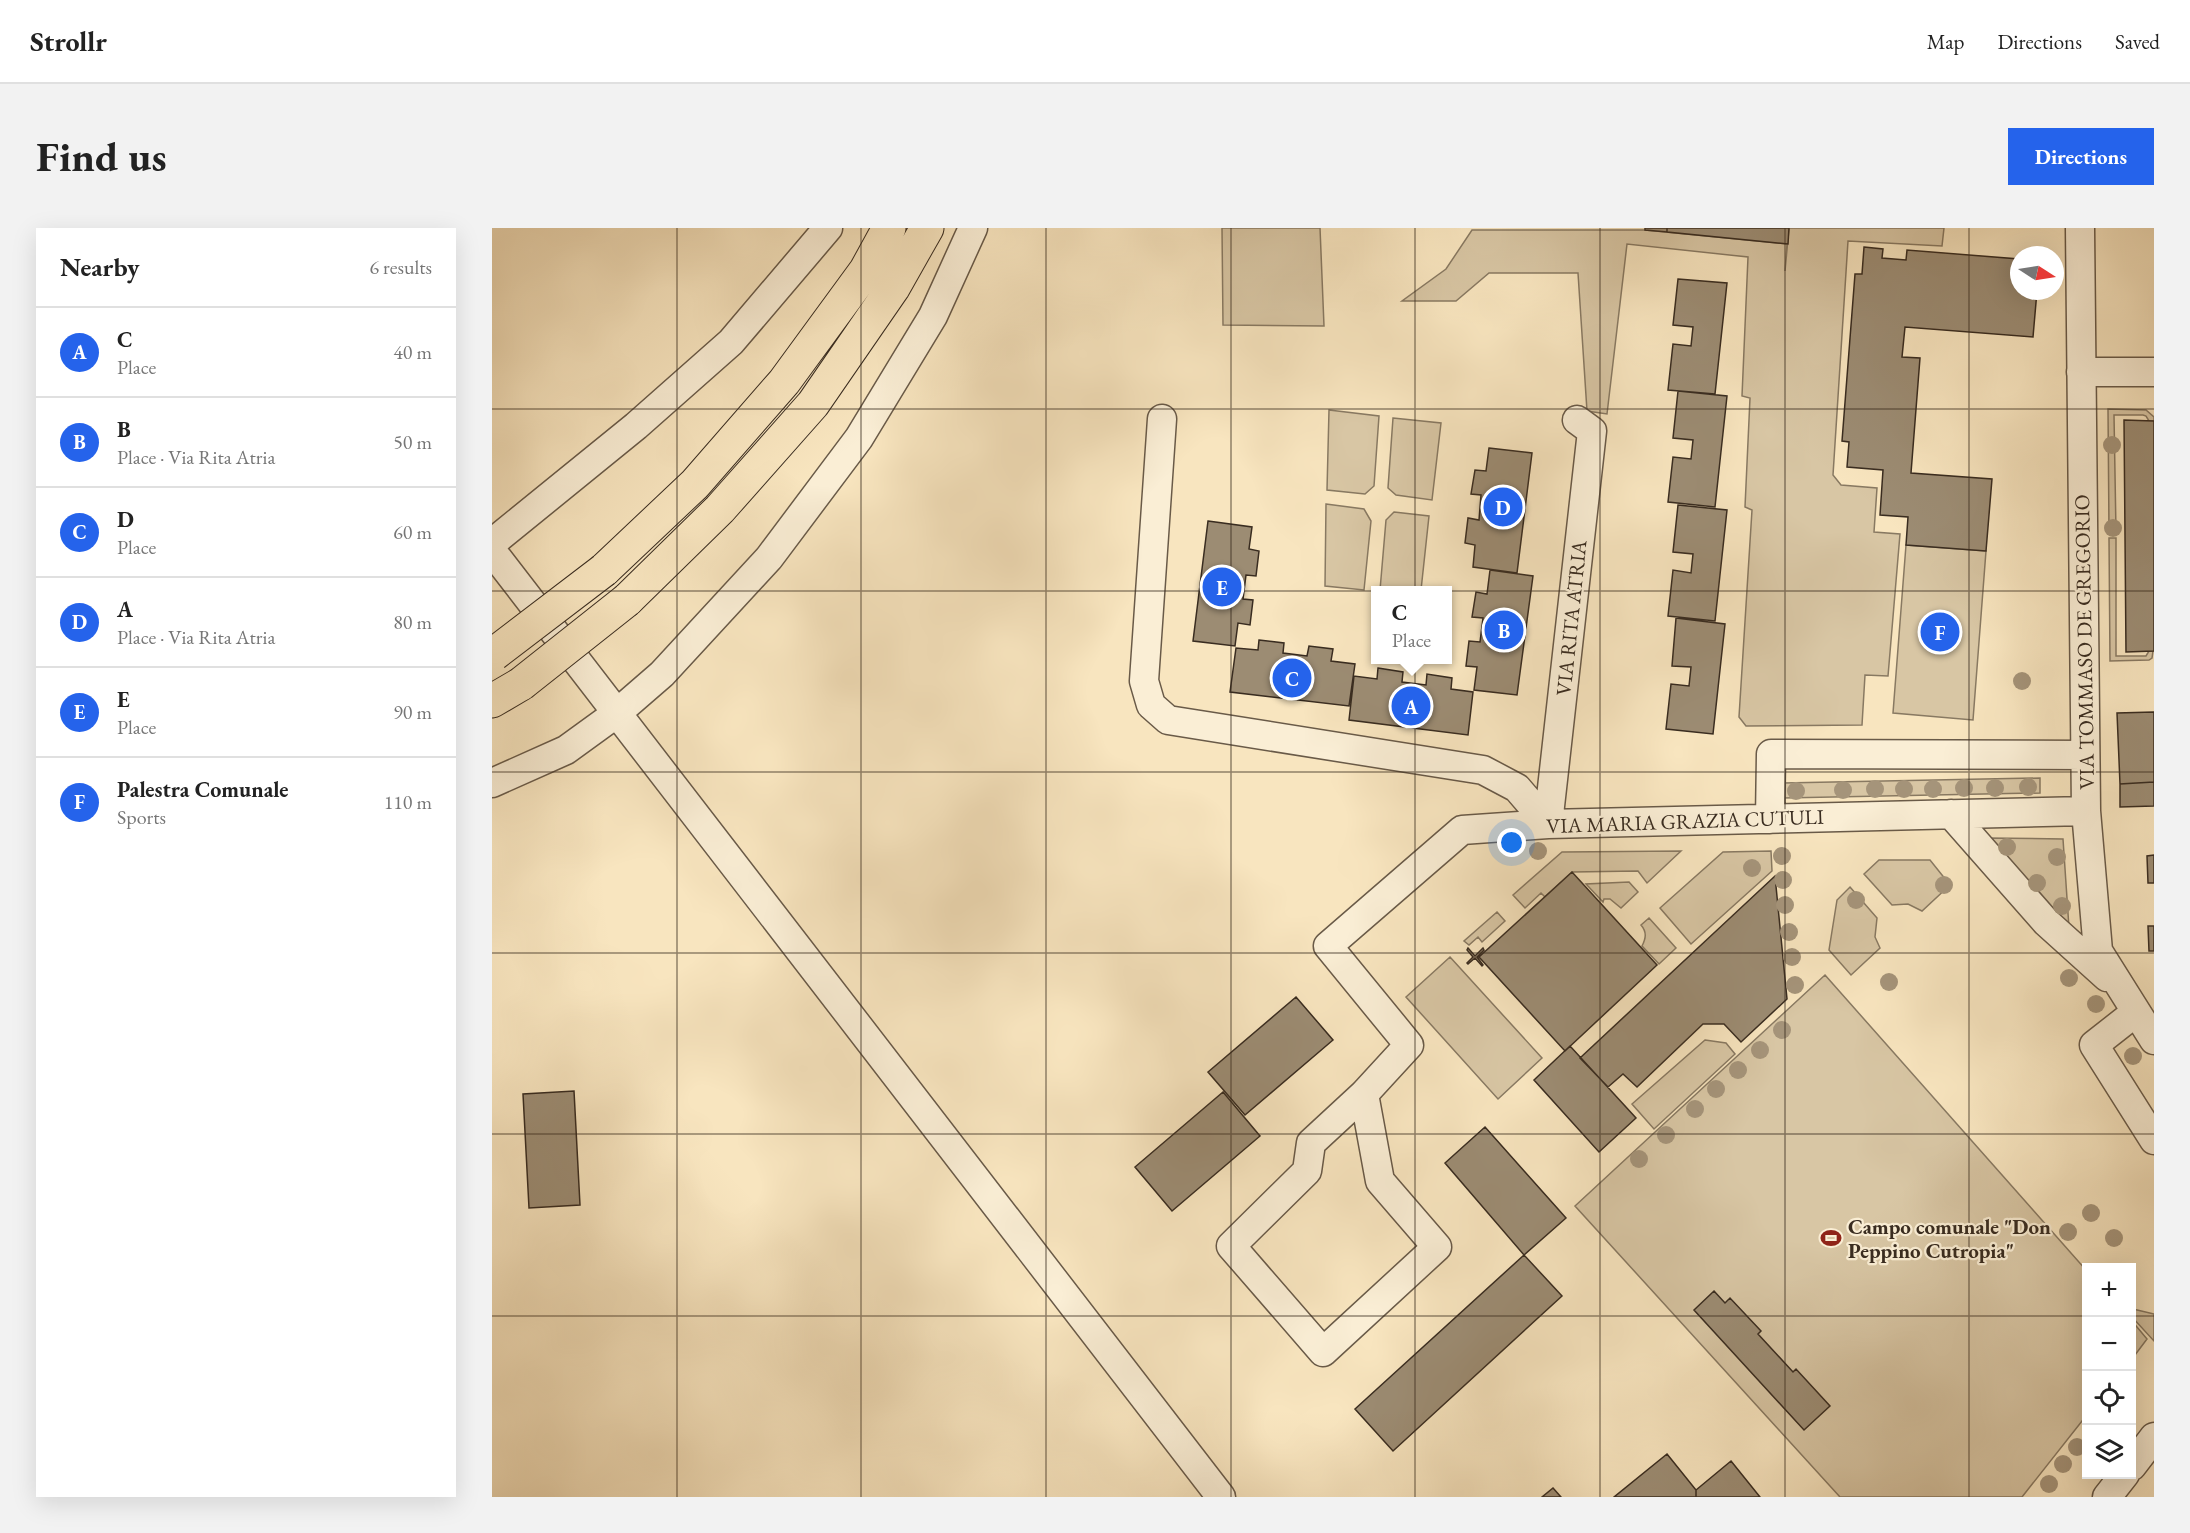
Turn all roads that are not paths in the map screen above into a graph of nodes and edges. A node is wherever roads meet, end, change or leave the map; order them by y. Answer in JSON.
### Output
{"nodes":[{"id":1,"x":828,"y":228,"type":"edge"},
{"id":2,"x":890,"y":228,"type":"edge"},
{"id":3,"x":927,"y":228,"type":"edge"},
{"id":4,"x":973,"y":228,"type":"edge"},
{"id":5,"x":2080,"y":228,"type":"edge"},
{"id":6,"x":2081,"y":372,"type":"junction"},
{"id":7,"x":2154,"y":372,"type":"edge"},
{"id":8,"x":1162,"y":419,"type":"dead end"},
{"id":9,"x":1576,"y":420,"type":"dead end"},
{"id":10,"x":492,"y":543,"type":"edge"},
{"id":11,"x":492,"y":551,"type":"edge"},
{"id":12,"x":493,"y":655,"type":"edge"},
{"id":13,"x":492,"y":700,"type":"edge"},
{"id":14,"x":617,"y":713,"type":"junction"},
{"id":15,"x":2085,"y":755,"type":"junction"},
{"id":16,"x":492,"y":783,"type":"edge"},
{"id":17,"x":2086,"y":811,"type":"junction"},
{"id":18,"x":1951,"y":814,"type":"junction"},
{"id":19,"x":1770,"y":819,"type":"junction"},
{"id":20,"x":1548,"y":824,"type":"junction"},
{"id":21,"x":2129,"y":1001,"type":"junction"},
{"id":22,"x":2154,"y":1040,"type":"edge"},
{"id":23,"x":1364,"y":1094,"type":"junction"},
{"id":24,"x":2154,"y":1140,"type":"edge"},
{"id":25,"x":2154,"y":1437,"type":"edge"},
{"id":26,"x":2136,"y":1461,"type":"edge"},
{"id":27,"x":2121,"y":1479,"type":"edge"},
{"id":28,"x":1221,"y":1497,"type":"edge"},
{"id":29,"x":2107,"y":1497,"type":"edge"}],
"edges":[{"from":1,"to":10,"type":"street"},
{"from":2,"to":12,"type":"main road","bridge":true},
{"from":3,"to":13,"type":"main road","bridge":true},
{"from":4,"to":14,"type":"street"},
{"from":5,"to":6,"type":"street","name":"VIA TOMMASO DE GREGORIO"},
{"from":6,"to":7,"type":"street"},
{"from":6,"to":15,"type":"street","name":"VIA TOMMASO DE GREGORIO"},
{"from":8,"to":20,"type":"street"},
{"from":9,"to":20,"type":"street","name":"VIA RITA ATRIA"},
{"from":11,"to":14,"type":"street"},
{"from":14,"to":16,"type":"street"},
{"from":14,"to":28,"type":"street"},
{"from":15,"to":17,"type":"street","name":"VIA TOMMASO DE GREGORIO"},
{"from":15,"to":19,"type":"street"},
{"from":17,"to":18,"type":"street","name":"VIA MARIA GRAZIA CUTULI"},
{"from":17,"to":21,"type":"street","name":"VIA TOMMASO DE GREGORIO"},
{"from":18,"to":19,"type":"street","name":"VIA MARIA GRAZIA CUTULI"},
{"from":18,"to":21,"type":"street"},
{"from":19,"to":20,"type":"street","name":"VIA MARIA GRAZIA CUTULI"},
{"from":20,"to":23,"type":"street","name":"VIA MARIA GRAZIA CUTULI"},
{"from":21,"to":22,"type":"street","name":"VIA TOMMASO DE GREGORIO"},
{"from":21,"to":24,"type":"street"},
{"from":23,"to":23,"type":"street"},
{"from":25,"to":26,"type":"street"},
{"from":27,"to":29,"type":"street"}]}
